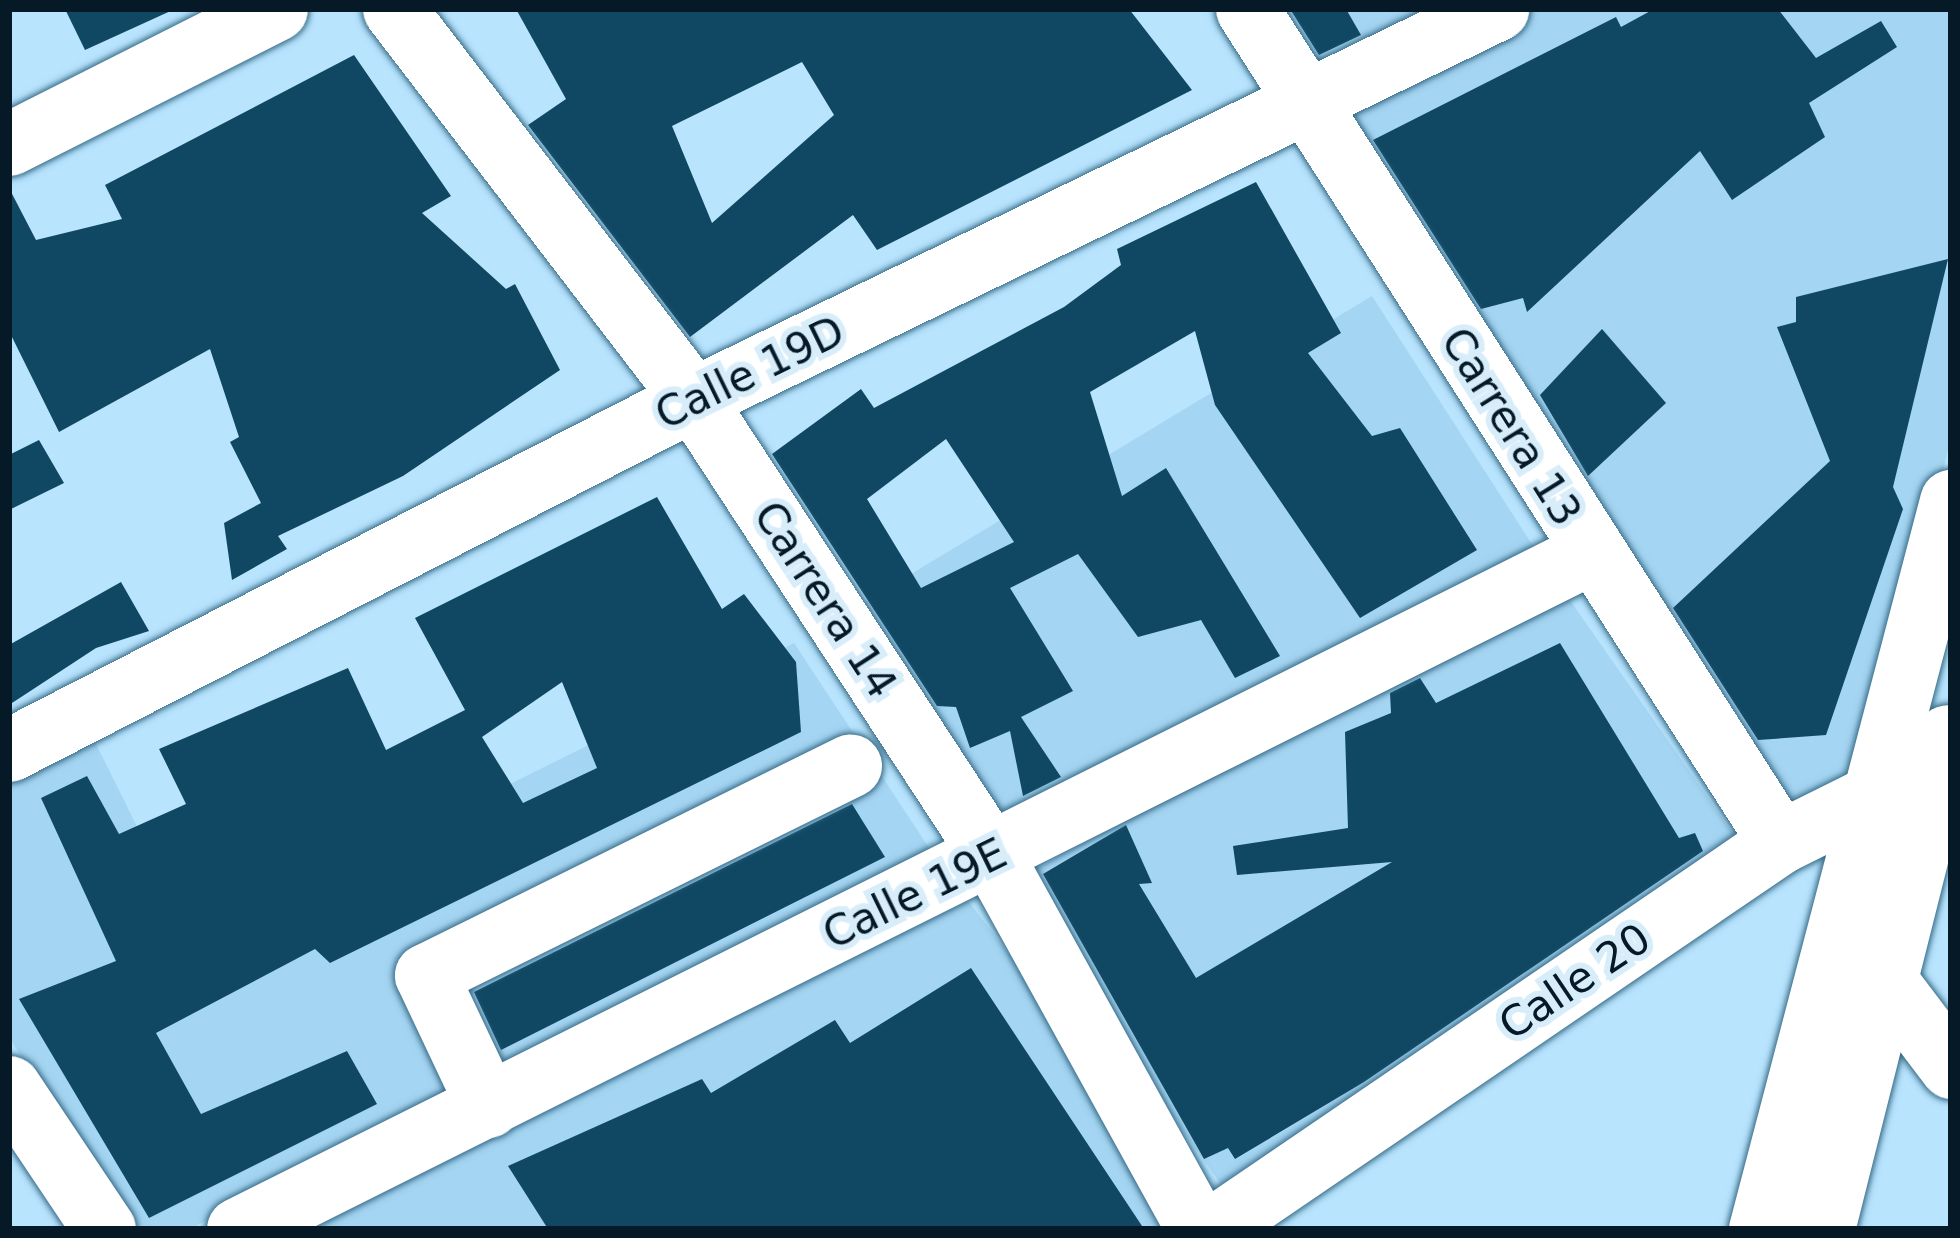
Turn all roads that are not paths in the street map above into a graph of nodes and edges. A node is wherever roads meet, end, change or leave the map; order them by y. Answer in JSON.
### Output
{"nodes":[{"id":1,"x":276,"y":9,"type":"edge"},
{"id":2,"x":394,"y":9,"type":"edge"},
{"id":3,"x":1247,"y":9,"type":"edge"},
{"id":4,"x":1497,"y":9,"type":"edge"},
{"id":5,"x":1311,"y":103,"type":"junction"},
{"id":6,"x":9,"y":144,"type":"edge"},
{"id":7,"x":693,"y":399,"type":"junction"},
{"id":8,"x":1951,"y":501,"type":"edge"},
{"id":9,"x":1588,"y":554,"type":"junction"},
{"id":10,"x":1947,"y":748,"type":"edge"},
{"id":11,"x":9,"y":750,"type":"edge"},
{"id":12,"x":850,"y":765,"type":"dead end"},
{"id":13,"x":1869,"y":797,"type":"junction"},
{"id":14,"x":1780,"y":842,"type":"junction"},
{"id":15,"x":992,"y":856,"type":"junction"},
{"id":16,"x":1886,"y":981,"type":"junction"},
{"id":17,"x":1951,"y":1067,"type":"edge"},
{"id":18,"x":9,"y":1087,"type":"edge"},
{"id":19,"x":474,"y":1112,"type":"junction"},
{"id":20,"x":104,"y":1229,"type":"edge"},
{"id":21,"x":238,"y":1229,"type":"edge"},
{"id":22,"x":1198,"y":1229,"type":"edge"},
{"id":23,"x":1212,"y":1229,"type":"edge"},
{"id":24,"x":1760,"y":1229,"type":"edge"},
{"id":25,"x":1823,"y":1229,"type":"edge"}],
"edges":[{"from":1,"to":6,"type":"street"},
{"from":2,"to":7,"type":"street","name":"Carrera 14"},
{"from":3,"to":5,"type":"street","name":"Carrera 13"},
{"from":4,"to":5,"type":"street","name":"Calle 19D"},
{"from":5,"to":7,"type":"street","name":"Calle 19D"},
{"from":5,"to":9,"type":"street","name":"Carrera 13"},
{"from":7,"to":11,"type":"street","name":"Calle 19D"},
{"from":7,"to":15,"type":"street","name":"Carrera 14"},
{"from":8,"to":13,"type":"street"},
{"from":9,"to":14,"type":"street","name":"Carrera 13"},
{"from":9,"to":15,"type":"street","name":"Calle 19E"},
{"from":10,"to":13,"type":"street","name":"Calle 20"},
{"from":10,"to":16,"type":"street"},
{"from":12,"to":19,"type":"street"},
{"from":13,"to":14,"type":"street","name":"Calle 20"},
{"from":13,"to":24,"type":"street"},
{"from":14,"to":23,"type":"street","name":"Calle 20"},
{"from":15,"to":19,"type":"street","name":"Calle 19E"},
{"from":15,"to":22,"type":"street","name":"Carrera 14"},
{"from":16,"to":17,"type":"street"},
{"from":16,"to":25,"type":"street"},
{"from":18,"to":20,"type":"street"},
{"from":19,"to":21,"type":"street","name":"Calle 19E"}]}
